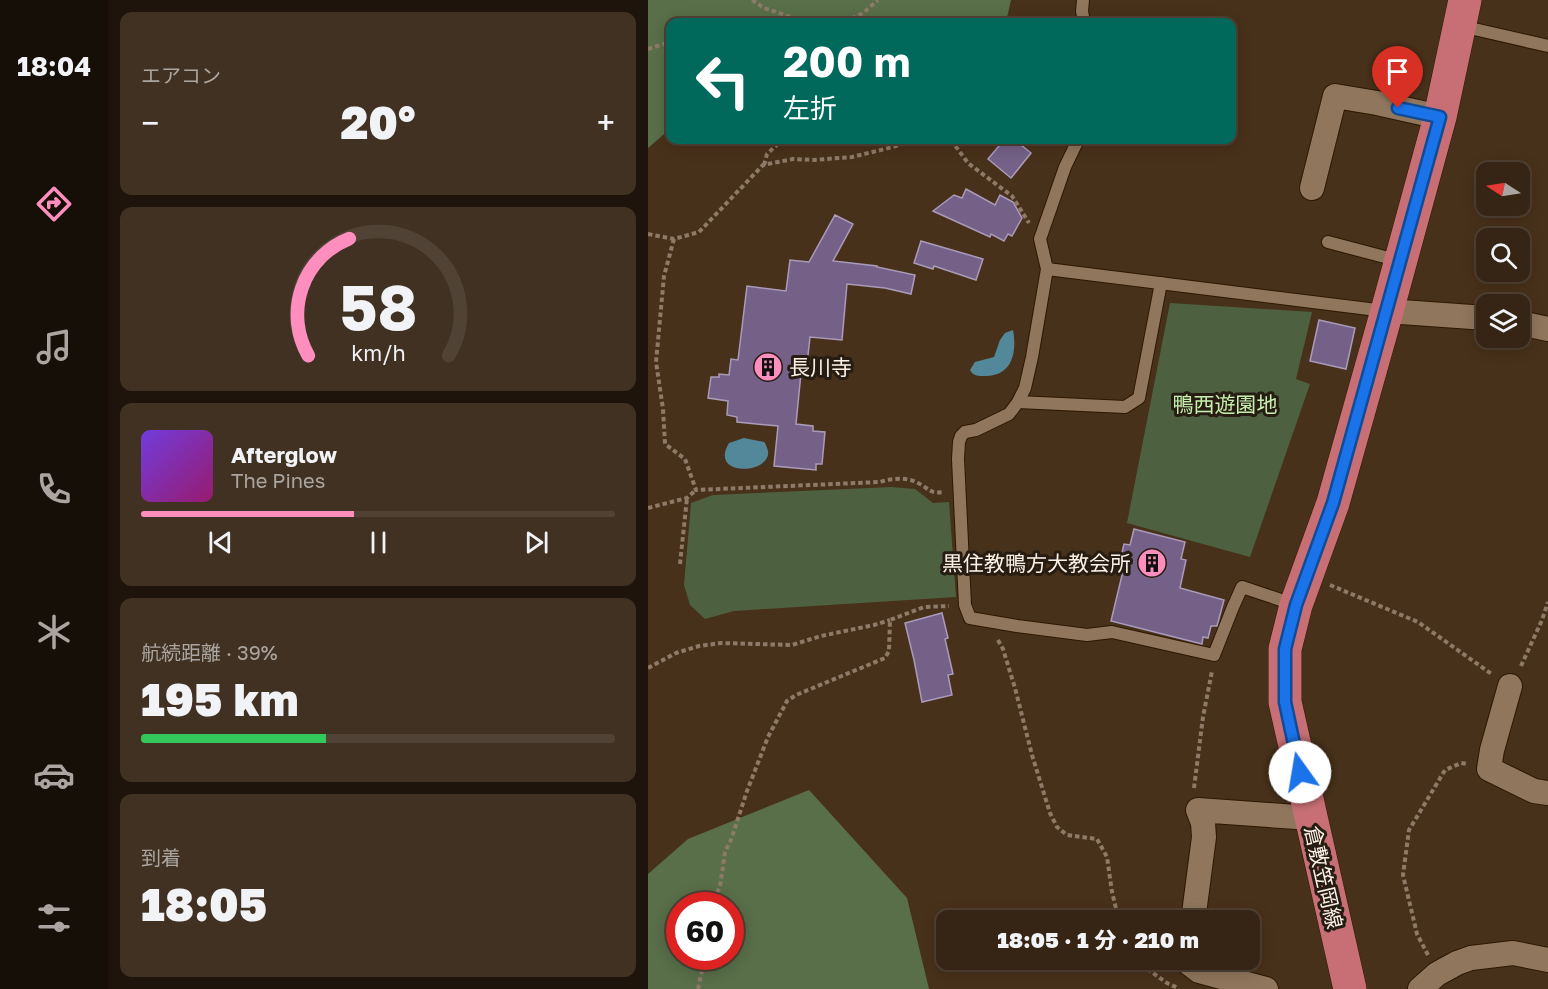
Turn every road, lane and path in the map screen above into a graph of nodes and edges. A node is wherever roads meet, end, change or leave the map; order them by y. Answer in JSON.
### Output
{"nodes":[{"id":1,"x":752,"y":0,"type":"edge"},
{"id":2,"x":878,"y":0,"type":"edge"},
{"id":3,"x":1083,"y":0,"type":"edge"},
{"id":4,"x":1463,"y":13,"type":"edge"},
{"id":5,"x":794,"y":18,"type":"edge"},
{"id":6,"x":853,"y":18,"type":"edge"},
{"id":7,"x":1083,"y":18,"type":"edge"},
{"id":8,"x":666,"y":43,"type":"edge"},
{"id":9,"x":1548,"y":46,"type":"edge"},
{"id":10,"x":648,"y":49,"type":"edge"},
{"id":11,"x":1440,"y":117,"type":"junction"},
{"id":12,"x":778,"y":144,"type":"edge"},
{"id":13,"x":902,"y":144,"type":"edge"},
{"id":14,"x":954,"y":144,"type":"edge"},
{"id":15,"x":1076,"y":144,"type":"edge"},
{"id":16,"x":763,"y":165,"type":"junction"},
{"id":17,"x":1312,"y":188,"type":"dead end"},
{"id":18,"x":648,"y":234,"type":"edge"},
{"id":19,"x":674,"y":239,"type":"junction"},
{"id":20,"x":1040,"y":239,"type":"junction"},
{"id":21,"x":1328,"y":242,"type":"dead end"},
{"id":22,"x":1401,"y":261,"type":"junction"},
{"id":23,"x":1047,"y":269,"type":"junction"},
{"id":24,"x":1161,"y":283,"type":"junction"},
{"id":25,"x":1387,"y":311,"type":"junction"},
{"id":26,"x":1476,"y":317,"type":"edge"},
{"id":27,"x":1530,"y":325,"type":"edge"},
{"id":28,"x":1548,"y":329,"type":"edge"},
{"id":29,"x":1018,"y":402,"type":"junction"},
{"id":30,"x":696,"y":490,"type":"junction"},
{"id":31,"x":960,"y":491,"type":"junction"},
{"id":32,"x":687,"y":498,"type":"junction"},
{"id":33,"x":648,"y":508,"type":"edge"},
{"id":34,"x":680,"y":564,"type":"dead end"},
{"id":35,"x":1301,"y":591,"type":"junction"},
{"id":36,"x":1548,"y":602,"type":"edge"},
{"id":37,"x":965,"y":605,"type":"junction"},
{"id":38,"x":970,"y":618,"type":"junction"},
{"id":39,"x":890,"y":620,"type":"junction"},
{"id":40,"x":1214,"y":655,"type":"junction"},
{"id":41,"x":648,"y":668,"type":"edge"},
{"id":42,"x":1510,"y":687,"type":"junction"},
{"id":43,"x":1490,"y":769,"type":"junction"},
{"id":44,"x":1548,"y":794,"type":"edge"},
{"id":45,"x":1198,"y":810,"type":"junction"},
{"id":46,"x":1311,"y":818,"type":"junction"},
{"id":47,"x":717,"y":892,"type":"edge"},
{"id":48,"x":1116,"y":910,"type":"edge"},
{"id":49,"x":1194,"y":910,"type":"edge"},
{"id":50,"x":1548,"y":960,"type":"edge"},
{"id":51,"x":702,"y":970,"type":"edge"},
{"id":52,"x":1149,"y":970,"type":"edge"},
{"id":53,"x":1198,"y":970,"type":"edge"},
{"id":54,"x":1429,"y":982,"type":"edge"},
{"id":55,"x":1178,"y":988,"type":"edge"},
{"id":56,"x":698,"y":989,"type":"edge"},
{"id":57,"x":1266,"y":989,"type":"edge"},
{"id":58,"x":1350,"y":989,"type":"edge"}],
"edges":[{"from":1,"to":5,"type":"path"},
{"from":2,"to":6,"type":"path"},
{"from":3,"to":7,"type":"lane"},
{"from":4,"to":9,"type":"lane"},
{"from":4,"to":11,"type":"main road","name":"倉敷笠岡線"},
{"from":8,"to":10,"type":"path"},
{"from":11,"to":17,"type":"street"},
{"from":11,"to":22,"type":"main road","name":"倉敷笠岡線"},
{"from":12,"to":16,"type":"path"},
{"from":13,"to":16,"type":"path"},
{"from":14,"to":20,"type":"path"},
{"from":15,"to":20,"type":"lane"},
{"from":16,"to":19,"type":"path"},
{"from":18,"to":19,"type":"path"},
{"from":19,"to":30,"type":"path"},
{"from":20,"to":23,"type":"lane"},
{"from":21,"to":22,"type":"lane"},
{"from":22,"to":25,"type":"main road","name":"倉敷笠岡線"},
{"from":23,"to":24,"type":"lane"},
{"from":23,"to":29,"type":"lane"},
{"from":24,"to":25,"type":"lane"},
{"from":24,"to":29,"type":"lane"},
{"from":25,"to":26,"type":"street"},
{"from":25,"to":35,"type":"main road","name":"倉敷笠岡線"},
{"from":27,"to":28,"type":"street"},
{"from":29,"to":31,"type":"lane"},
{"from":30,"to":31,"type":"path"},
{"from":30,"to":32,"type":"path"},
{"from":31,"to":37,"type":"lane"},
{"from":32,"to":33,"type":"path"},
{"from":32,"to":34,"type":"path"},
{"from":35,"to":40,"type":"lane"},
{"from":35,"to":42,"type":"path"},
{"from":35,"to":46,"type":"main road","name":"倉敷笠岡線"},
{"from":36,"to":42,"type":"path"},
{"from":37,"to":38,"type":"lane"},
{"from":37,"to":39,"type":"path"},
{"from":38,"to":40,"type":"lane"},
{"from":38,"to":48,"type":"path"},
{"from":39,"to":41,"type":"path"},
{"from":39,"to":47,"type":"path"},
{"from":40,"to":45,"type":"path"},
{"from":42,"to":43,"type":"street"},
{"from":43,"to":44,"type":"street"},
{"from":43,"to":54,"type":"path"},
{"from":45,"to":46,"type":"street"},
{"from":45,"to":49,"type":"street"},
{"from":46,"to":58,"type":"main road","name":"倉敷笠岡線"},
{"from":50,"to":54,"type":"street"},
{"from":51,"to":56,"type":"path"},
{"from":52,"to":55,"type":"path"},
{"from":53,"to":57,"type":"street"}]}
